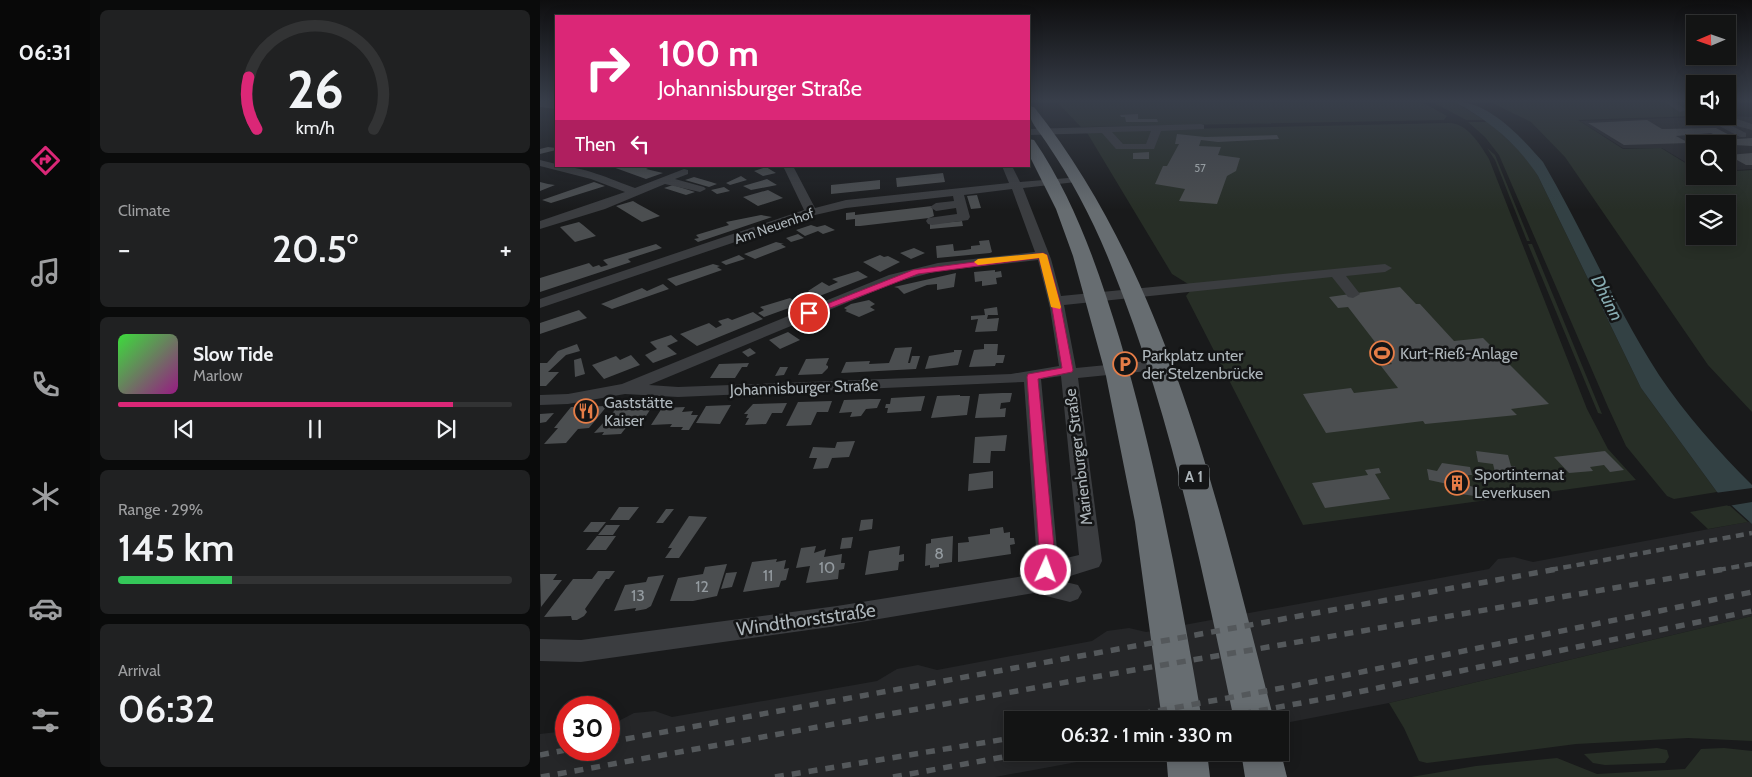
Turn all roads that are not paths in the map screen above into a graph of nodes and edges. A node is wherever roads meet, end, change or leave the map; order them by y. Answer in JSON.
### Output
{"nodes":[{"id":1,"x":1049,"y":137,"type":"edge"},
{"id":2,"x":1111,"y":137,"type":"edge"},
{"id":3,"x":1154,"y":137,"type":"edge"},
{"id":4,"x":1030,"y":145,"type":"edge"},
{"id":5,"x":540,"y":163,"type":"edge"},
{"id":6,"x":555,"y":167,"type":"edge"},
{"id":7,"x":556,"y":167,"type":"edge"},
{"id":8,"x":788,"y":167,"type":"edge"},
{"id":9,"x":1008,"y":167,"type":"edge"},
{"id":10,"x":684,"y":172,"type":"dead end"},
{"id":11,"x":1076,"y":179,"type":"dead end"},
{"id":12,"x":664,"y":180,"type":"junction"},
{"id":13,"x":1017,"y":184,"type":"junction"},
{"id":14,"x":700,"y":190,"type":"dead end"},
{"id":15,"x":957,"y":191,"type":"junction"},
{"id":16,"x":636,"y":192,"type":"junction"},
{"id":17,"x":961,"y":204,"type":"junction"},
{"id":18,"x":936,"y":207,"type":"dead end"},
{"id":19,"x":811,"y":212,"type":"junction"},
{"id":20,"x":932,"y":221,"type":"dead end"},
{"id":21,"x":540,"y":225,"type":"edge"},
{"id":22,"x":1043,"y":255,"type":"junction"},
{"id":23,"x":1385,"y":268,"type":"dead end"},
{"id":24,"x":1336,"y":272,"type":"junction"},
{"id":25,"x":1353,"y":294,"type":"dead end"},
{"id":26,"x":1055,"y":302,"type":"junction"},
{"id":27,"x":540,"y":304,"type":"edge"},
{"id":28,"x":689,"y":362,"type":"junction"},
{"id":29,"x":1148,"y":366,"type":"dead end"},
{"id":30,"x":1068,"y":372,"type":"junction"},
{"id":31,"x":1032,"y":377,"type":"junction"},
{"id":32,"x":625,"y":390,"type":"junction"},
{"id":33,"x":678,"y":392,"type":"junction"},
{"id":34,"x":540,"y":400,"type":"edge"},
{"id":35,"x":1040,"y":577,"type":"junction"},
{"id":36,"x":1070,"y":592,"type":"dead end"},
{"id":37,"x":540,"y":650,"type":"edge"},
{"id":38,"x":1181,"y":711,"type":"edge"},
{"id":39,"x":1252,"y":711,"type":"edge"},
{"id":40,"x":1187,"y":761,"type":"edge"},
{"id":41,"x":1262,"y":761,"type":"edge"},
{"id":42,"x":1189,"y":777,"type":"edge"},
{"id":43,"x":1266,"y":777,"type":"edge"}],
"edges":[{"from":1,"to":39,"type":"highway","number":"A 1"},
{"from":2,"to":3,"type":"street"},
{"from":4,"to":38,"type":"highway"},
{"from":5,"to":6,"type":"street"},
{"from":7,"to":16,"type":"street"},
{"from":8,"to":19,"type":"street"},
{"from":9,"to":13,"type":"street","name":"Marienburger Straße"},
{"from":10,"to":12,"type":"street"},
{"from":11,"to":13,"type":"street","name":"Am Neuenhof"},
{"from":12,"to":14,"type":"street"},
{"from":12,"to":16,"type":"street"},
{"from":13,"to":15,"type":"street","name":"Am Neuenhof"},
{"from":13,"to":22,"type":"street","name":"Marienburger Straße"},
{"from":15,"to":17,"type":"street"},
{"from":15,"to":19,"type":"street","name":"Am Neuenhof"},
{"from":16,"to":21,"type":"street"},
{"from":17,"to":18,"type":"street"},
{"from":17,"to":20,"type":"street"},
{"from":19,"to":27,"type":"street","name":"Am Neuenhof"},
{"from":22,"to":26,"type":"street","name":"Marienburger Straße"},
{"from":22,"to":28,"type":"street"},
{"from":23,"to":24,"type":"street"},
{"from":24,"to":25,"type":"street"},
{"from":24,"to":26,"type":"street"},
{"from":26,"to":30,"type":"street","name":"Marienburger Straße"},
{"from":28,"to":32,"type":"street"},
{"from":28,"to":33,"type":"street"},
{"from":29,"to":30,"type":"street","name":"Johannisburger Straße"},
{"from":30,"to":31,"type":"street","name":"Johannisburger Straße"},
{"from":30,"to":35,"type":"street","name":"Marienburger Straße"},
{"from":31,"to":33,"type":"street","name":"Johannisburger Straße"},
{"from":31,"to":35,"type":"street"},
{"from":32,"to":33,"type":"street","name":"Johannisburger Straße"},
{"from":32,"to":34,"type":"street","name":"Johannisburger Straße"},
{"from":35,"to":36,"type":"street","name":"Windthorststraße"},
{"from":35,"to":37,"type":"street","name":"Windthorststraße"},
{"from":40,"to":42,"type":"highway"},
{"from":41,"to":43,"type":"highway"}]}
